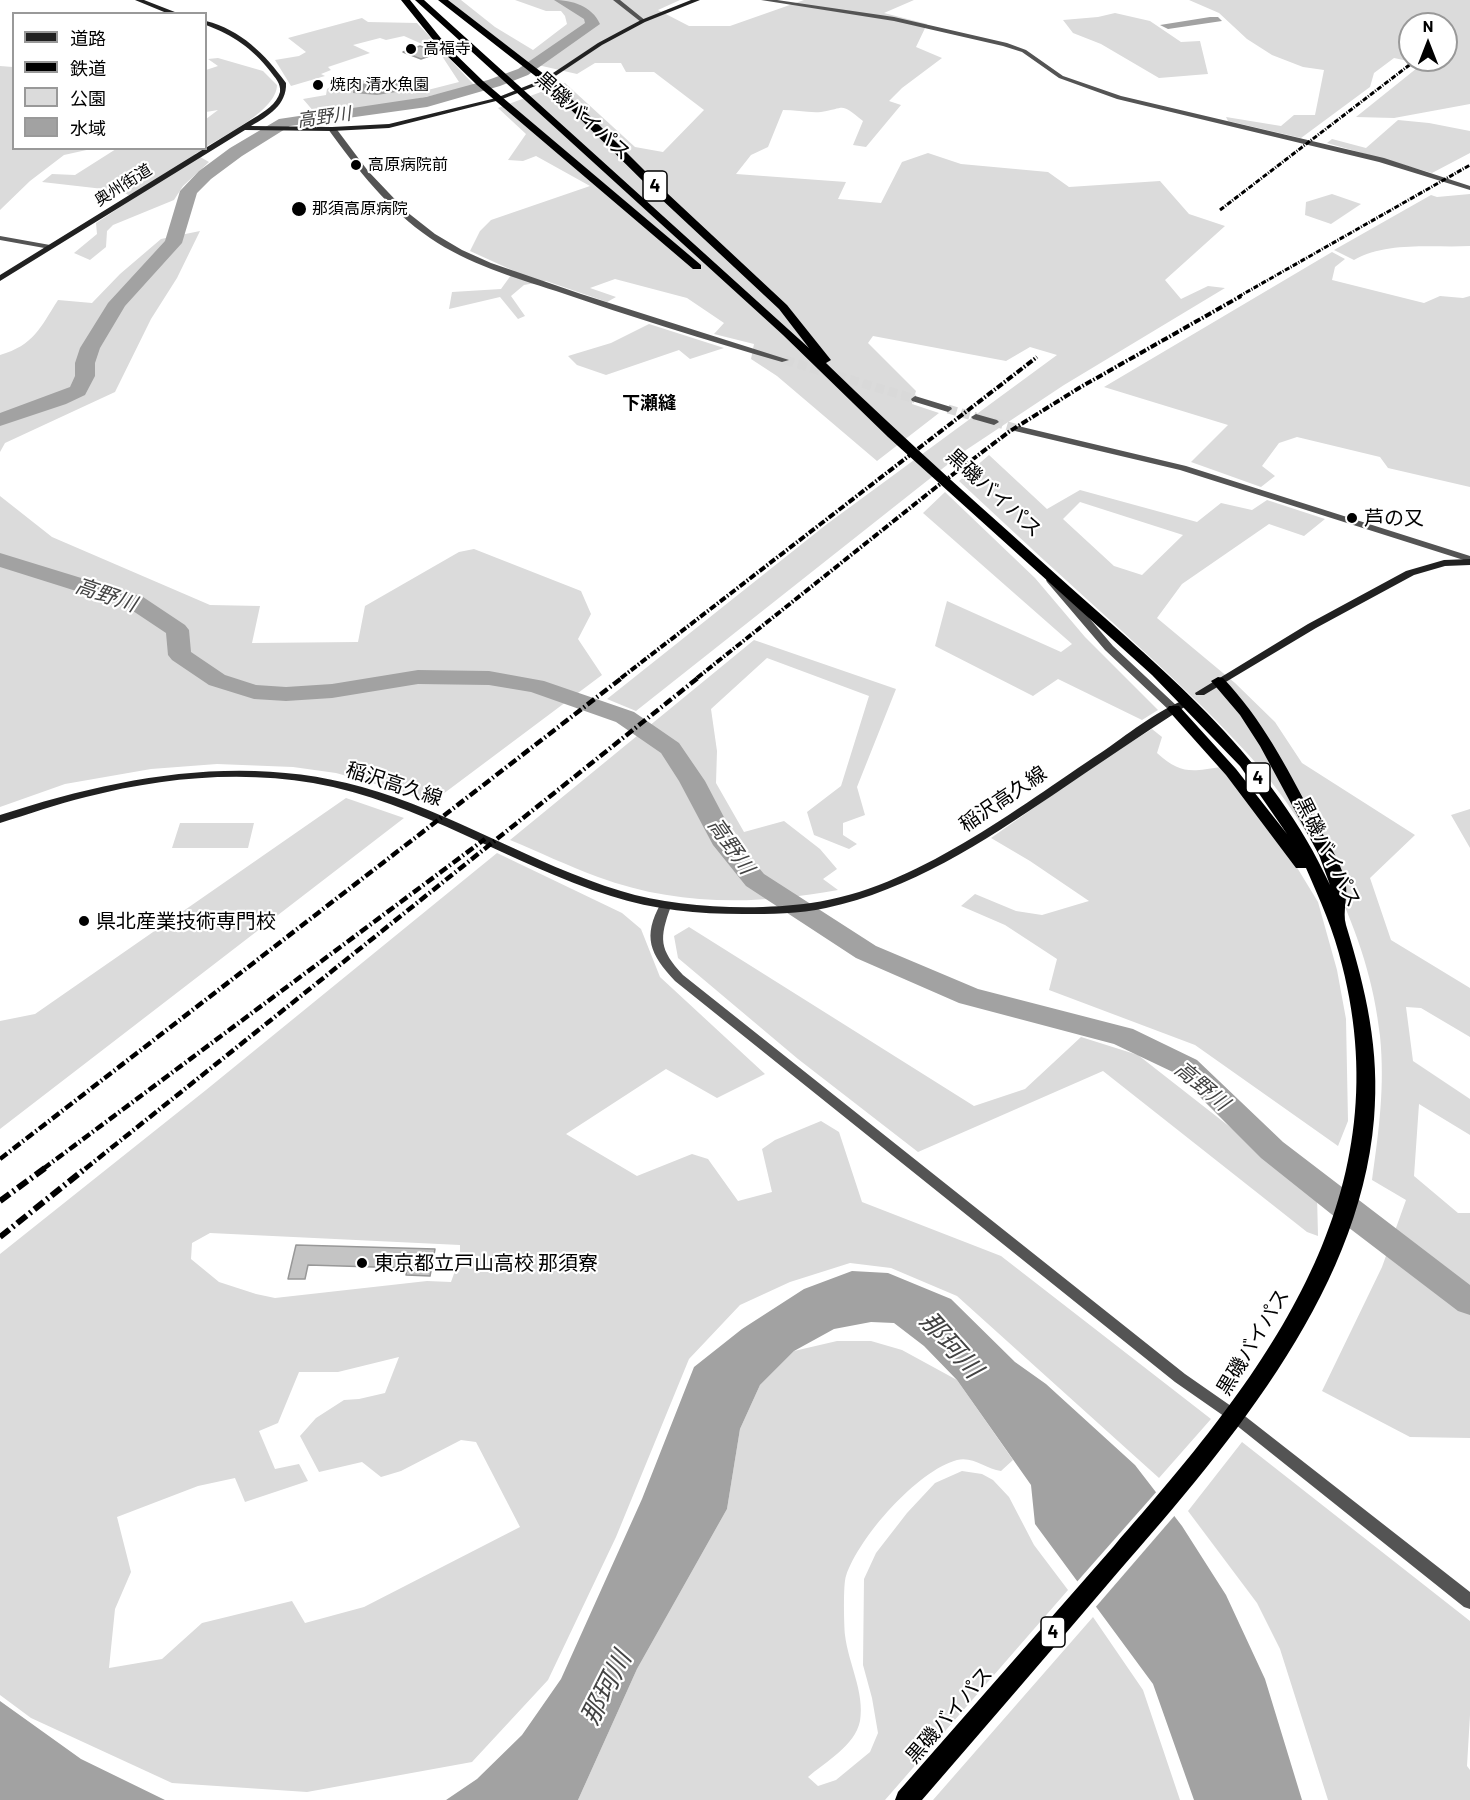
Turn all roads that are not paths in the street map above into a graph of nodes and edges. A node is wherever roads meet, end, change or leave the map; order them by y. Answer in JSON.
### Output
{"nodes":[{"id":1,"x":138,"y":0,"type":"edge"},
{"id":2,"x":405,"y":0,"type":"edge"},
{"id":3,"x":419,"y":0,"type":"edge"},
{"id":4,"x":442,"y":0,"type":"edge"},
{"id":5,"x":616,"y":0,"type":"edge"},
{"id":6,"x":698,"y":0,"type":"edge"},
{"id":7,"x":764,"y":0,"type":"edge"},
{"id":8,"x":171,"y":12,"type":"edge"},
{"id":9,"x":643,"y":21,"type":"junction"},
{"id":10,"x":207,"y":23,"type":"edge"},
{"id":11,"x":546,"y":80,"type":"junction"},
{"id":12,"x":498,"y":99,"type":"junction"},
{"id":13,"x":243,"y":128,"type":"junction"},
{"id":14,"x":332,"y":129,"type":"junction"},
{"id":15,"x":1467,"y":187,"type":"edge"},
{"id":16,"x":0,"y":238,"type":"edge"},
{"id":17,"x":50,"y":247,"type":"junction"},
{"id":18,"x":0,"y":279,"type":"edge"},
{"id":19,"x":787,"y":333,"type":"junction"},
{"id":20,"x":784,"y":360,"type":"tunnel mouth"},
{"id":21,"x":848,"y":392,"type":"junction"},
{"id":22,"x":915,"y":399,"type":"tunnel mouth"},
{"id":23,"x":948,"y":409,"type":"tunnel mouth"},
{"id":24,"x":976,"y":417,"type":"tunnel mouth"},
{"id":25,"x":994,"y":422,"type":"tunnel mouth"},
{"id":26,"x":1018,"y":429,"type":"tunnel mouth"},
{"id":27,"x":1470,"y":561,"type":"edge"},
{"id":28,"x":1042,"y":568,"type":"junction"},
{"id":29,"x":1218,"y":681,"type":"junction"},
{"id":30,"x":1200,"y":693,"type":"dead end"},
{"id":31,"x":1178,"y":706,"type":"junction"},
{"id":32,"x":0,"y":819,"type":"edge"},
{"id":33,"x":1331,"y":904,"type":"junction"},
{"id":34,"x":665,"y":906,"type":"junction"},
{"id":35,"x":1337,"y":921,"type":"junction"},
{"id":36,"x":1236,"y":1417,"type":"junction"},
{"id":37,"x":1470,"y":1602,"type":"edge"},
{"id":38,"x":907,"y":1800,"type":"edge"}],
"edges":[{"from":1,"to":8,"type":"main road"},
{"from":2,"to":12,"type":"highway","number":"4"},
{"from":3,"to":19,"type":"highway","name":"黒磯バイパス","number":"4"},
{"from":4,"to":11,"type":"highway","number":"4"},
{"from":5,"to":9,"type":"street"},
{"from":6,"to":9,"type":"main road"},
{"from":7,"to":15,"type":"street"},
{"from":9,"to":11,"type":"main road"},
{"from":10,"to":13,"type":"main road","name":"奥州街道"},
{"from":11,"to":12,"type":"main road"},
{"from":11,"to":21,"type":"highway","number":"4"},
{"from":12,"to":14,"type":"main road"},
{"from":12,"to":19,"type":"highway","number":"4"},
{"from":13,"to":14,"type":"main road"},
{"from":13,"to":17,"type":"main road","name":"奥州街道"},
{"from":14,"to":20,"type":"street"},
{"from":16,"to":17,"type":"street"},
{"from":17,"to":18,"type":"main road","name":"奥州街道"},
{"from":19,"to":21,"type":"highway","name":"黒磯バイパス","number":"4"},
{"from":21,"to":28,"type":"highway","name":"黒磯バイパス","number":"4"},
{"from":22,"to":23,"type":"street"},
{"from":24,"to":25,"type":"street"},
{"from":26,"to":27,"type":"street"},
{"from":27,"to":29,"type":"main road"},
{"from":28,"to":31,"type":"street"},
{"from":28,"to":33,"type":"highway","name":"黒磯バイパス","number":"4"},
{"from":29,"to":30,"type":"main road"},
{"from":29,"to":35,"type":"highway","number":"4"},
{"from":31,"to":33,"type":"highway","number":"4"},
{"from":31,"to":34,"type":"main road","name":"稲沢高久線"},
{"from":32,"to":34,"type":"main road","name":"稲沢高久線"},
{"from":33,"to":35,"type":"highway","name":"黒磯バイパス","number":"4"},
{"from":34,"to":36,"type":"street"},
{"from":35,"to":36,"type":"highway","name":"黒磯バイパス","number":"4"},
{"from":36,"to":37,"type":"street"},
{"from":36,"to":38,"type":"highway","name":"黒磯バイパス","number":"4"}]}
